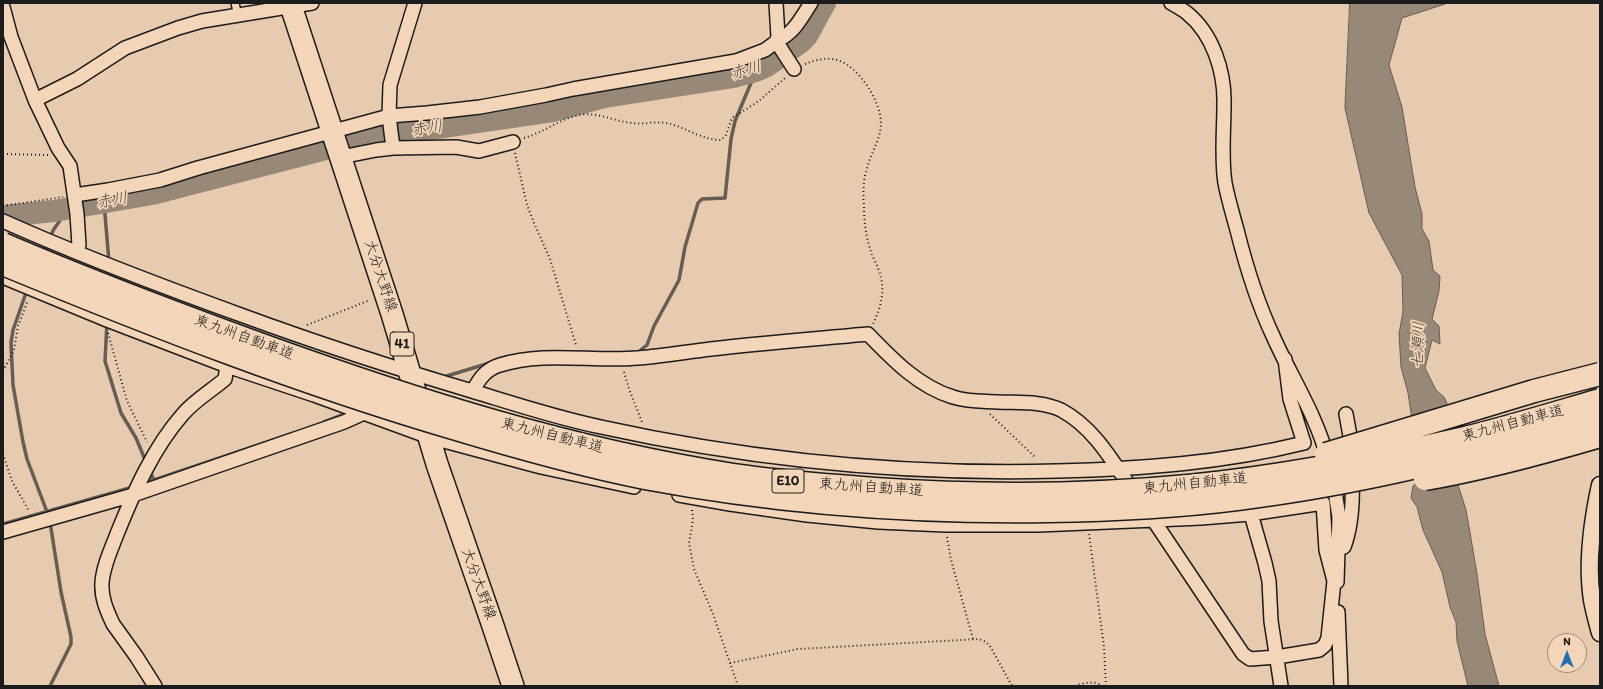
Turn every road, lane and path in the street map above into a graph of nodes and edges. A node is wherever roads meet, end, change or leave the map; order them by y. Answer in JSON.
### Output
{"nodes":[{"id":1,"x":312,"y":3,"type":"edge"},
{"id":2,"x":415,"y":3,"type":"edge"},
{"id":3,"x":776,"y":3,"type":"edge"},
{"id":4,"x":811,"y":3,"type":"edge"},
{"id":5,"x":1171,"y":3,"type":"edge"},
{"id":6,"x":290,"y":5,"type":"edge"},
{"id":7,"x":3,"y":7,"type":"edge"},
{"id":8,"x":237,"y":9,"type":"edge"},
{"id":9,"x":776,"y":41,"type":"junction"},
{"id":10,"x":794,"y":70,"type":"junction"},
{"id":11,"x":35,"y":100,"type":"junction"},
{"id":12,"x":389,"y":116,"type":"junction"},
{"id":13,"x":332,"y":132,"type":"junction"},
{"id":14,"x":512,"y":142,"type":"junction"},
{"id":15,"x":393,"y":148,"type":"junction"},
{"id":16,"x":3,"y":154,"type":"edge"},
{"id":17,"x":62,"y":155,"type":"junction"},
{"id":18,"x":341,"y":157,"type":"junction"},
{"id":19,"x":75,"y":195,"type":"junction"},
{"id":20,"x":3,"y":206,"type":"edge"},
{"id":21,"x":3,"y":221,"type":"edge"},
{"id":22,"x":3,"y":244,"type":"edge"},
{"id":23,"x":76,"y":252,"type":"junction"},
{"id":24,"x":3,"y":264,"type":"edge"},
{"id":25,"x":3,"y":277,"type":"edge"},
{"id":26,"x":32,"y":289,"type":"junction"},
{"id":27,"x":385,"y":292,"type":"junction"},
{"id":28,"x":108,"y":321,"type":"junction"},
{"id":29,"x":288,"y":332,"type":"junction"},
{"id":30,"x":868,"y":334,"type":"junction"},
{"id":31,"x":579,"y":358,"type":"junction"},
{"id":32,"x":1285,"y":360,"type":"junction"},
{"id":33,"x":227,"y":366,"type":"junction"},
{"id":34,"x":3,"y":371,"type":"edge"},
{"id":35,"x":410,"y":373,"type":"junction"},
{"id":36,"x":1600,"y":374,"type":"edge"},
{"id":37,"x":472,"y":391,"type":"junction"},
{"id":38,"x":1600,"y":400,"type":"edge"},
{"id":39,"x":977,"y":401,"type":"junction"},
{"id":40,"x":364,"y":413,"type":"junction"},
{"id":41,"x":1346,"y":414,"type":"dead end"},
{"id":42,"x":1600,"y":419,"type":"edge"},
{"id":43,"x":1600,"y":436,"type":"edge"},
{"id":44,"x":429,"y":437,"type":"junction"},
{"id":45,"x":3,"y":454,"type":"edge"},
{"id":46,"x":155,"y":455,"type":"junction"},
{"id":47,"x":1040,"y":462,"type":"dead end"},
{"id":48,"x":1117,"y":469,"type":"junction"},
{"id":49,"x":1237,"y":480,"type":"junction"},
{"id":50,"x":1600,"y":485,"type":"edge"},
{"id":51,"x":133,"y":495,"type":"junction"},
{"id":52,"x":691,"y":497,"type":"junction"},
{"id":53,"x":1149,"y":514,"type":"junction"},
{"id":54,"x":1251,"y":514,"type":"junction"},
{"id":55,"x":33,"y":523,"type":"junction"},
{"id":56,"x":1088,"y":524,"type":"junction"},
{"id":57,"x":945,"y":525,"type":"junction"},
{"id":58,"x":3,"y":532,"type":"edge"},
{"id":59,"x":1339,"y":559,"type":"junction"},
{"id":60,"x":1595,"y":573,"type":"edge"},
{"id":61,"x":1336,"y":582,"type":"junction"},
{"id":62,"x":1600,"y":633,"type":"edge"},
{"id":63,"x":973,"y":639,"type":"junction"},
{"id":64,"x":1277,"y":657,"type":"junction"},
{"id":65,"x":730,"y":663,"type":"junction"},
{"id":66,"x":155,"y":686,"type":"edge"},
{"id":67,"x":512,"y":686,"type":"edge"},
{"id":68,"x":738,"y":686,"type":"edge"},
{"id":69,"x":1012,"y":686,"type":"edge"},
{"id":70,"x":1075,"y":686,"type":"edge"},
{"id":71,"x":1102,"y":686,"type":"edge"},
{"id":72,"x":1106,"y":686,"type":"edge"},
{"id":73,"x":1281,"y":686,"type":"edge"},
{"id":74,"x":1341,"y":686,"type":"edge"}],
"edges":[{"from":1,"to":6,"type":"street"},
{"from":2,"to":12,"type":"street"},
{"from":3,"to":9,"type":"street"},
{"from":4,"to":9,"type":"street"},
{"from":5,"to":32,"type":"street"},
{"from":6,"to":8,"type":"street"},
{"from":6,"to":13,"type":"main road","name":"大分大野線","number":"41"},
{"from":7,"to":11,"type":"street"},
{"from":8,"to":11,"type":"street"},
{"from":9,"to":10,"type":"street"},
{"from":9,"to":12,"type":"street"},
{"from":10,"to":14,"type":"path"},
{"from":10,"to":30,"type":"path"},
{"from":11,"to":17,"type":"street"},
{"from":12,"to":13,"type":"street"},
{"from":12,"to":15,"type":"street"},
{"from":13,"to":18,"type":"main road","name":"大分大野線","number":"41"},
{"from":13,"to":19,"type":"street"},
{"from":14,"to":15,"type":"street"},
{"from":14,"to":31,"type":"path"},
{"from":15,"to":18,"type":"street"},
{"from":16,"to":17,"type":"path"},
{"from":17,"to":19,"type":"street"},
{"from":18,"to":27,"type":"main road","name":"大分大野線","number":"41"},
{"from":19,"to":20,"type":"path"},
{"from":19,"to":23,"type":"street"},
{"from":21,"to":23,"type":"street"},
{"from":22,"to":49,"type":"highway","name":"東九州自動車道","number":"E10","bridge":true},
{"from":23,"to":29,"type":"street"},
{"from":24,"to":53,"type":"highway","name":"東九州自動車道","number":"E10","bridge":true},
{"from":25,"to":26,"type":"street"},
{"from":26,"to":28,"type":"street"},
{"from":26,"to":34,"type":"path"},
{"from":27,"to":29,"type":"path"},
{"from":27,"to":35,"type":"main road","name":"大分大野線","number":"41"},
{"from":28,"to":33,"type":"street"},
{"from":28,"to":46,"type":"path"},
{"from":29,"to":35,"type":"street"},
{"from":30,"to":31,"type":"street"},
{"from":30,"to":39,"type":"street"},
{"from":31,"to":37,"type":"street"},
{"from":32,"to":48,"type":"street"},
{"from":32,"to":59,"type":"street"},
{"from":33,"to":40,"type":"street"},
{"from":33,"to":46,"type":"street"},
{"from":35,"to":37,"type":"street"},
{"from":35,"to":44,"type":"main road","name":"大分大野線","number":"41"},
{"from":36,"to":49,"type":"highway","bridge":true},
{"from":37,"to":48,"type":"street"},
{"from":38,"to":49,"type":"highway","name":"東九州自動車道","number":"E10","bridge":true},
{"from":39,"to":47,"type":"path"},
{"from":39,"to":48,"type":"street"},
{"from":40,"to":44,"type":"street"},
{"from":40,"to":51,"type":"street"},
{"from":41,"to":59,"type":"street"},
{"from":42,"to":53,"type":"highway","name":"東九州自動車道","number":"E10","bridge":true},
{"from":43,"to":53,"type":"highway","bridge":true},
{"from":44,"to":52,"type":"street"},
{"from":44,"to":67,"type":"main road","name":"大分大野線","number":"41"},
{"from":45,"to":55,"type":"path"},
{"from":46,"to":51,"type":"street"},
{"from":48,"to":53,"type":"street"},
{"from":50,"to":60,"type":"street"},
{"from":51,"to":55,"type":"street"},
{"from":51,"to":66,"type":"street"},
{"from":52,"to":57,"type":"street"},
{"from":52,"to":65,"type":"path"},
{"from":53,"to":54,"type":"street"},
{"from":53,"to":56,"type":"street"},
{"from":53,"to":64,"type":"street"},
{"from":54,"to":61,"type":"street"},
{"from":54,"to":64,"type":"street"},
{"from":55,"to":58,"type":"street"},
{"from":56,"to":57,"type":"street"},
{"from":56,"to":72,"type":"path"},
{"from":57,"to":63,"type":"path"},
{"from":59,"to":61,"type":"street"},
{"from":60,"to":62,"type":"street"},
{"from":61,"to":64,"type":"street"},
{"from":61,"to":74,"type":"street"},
{"from":63,"to":65,"type":"path"},
{"from":63,"to":69,"type":"path"},
{"from":64,"to":73,"type":"street"},
{"from":65,"to":68,"type":"path"},
{"from":70,"to":71,"type":"path"}]}
